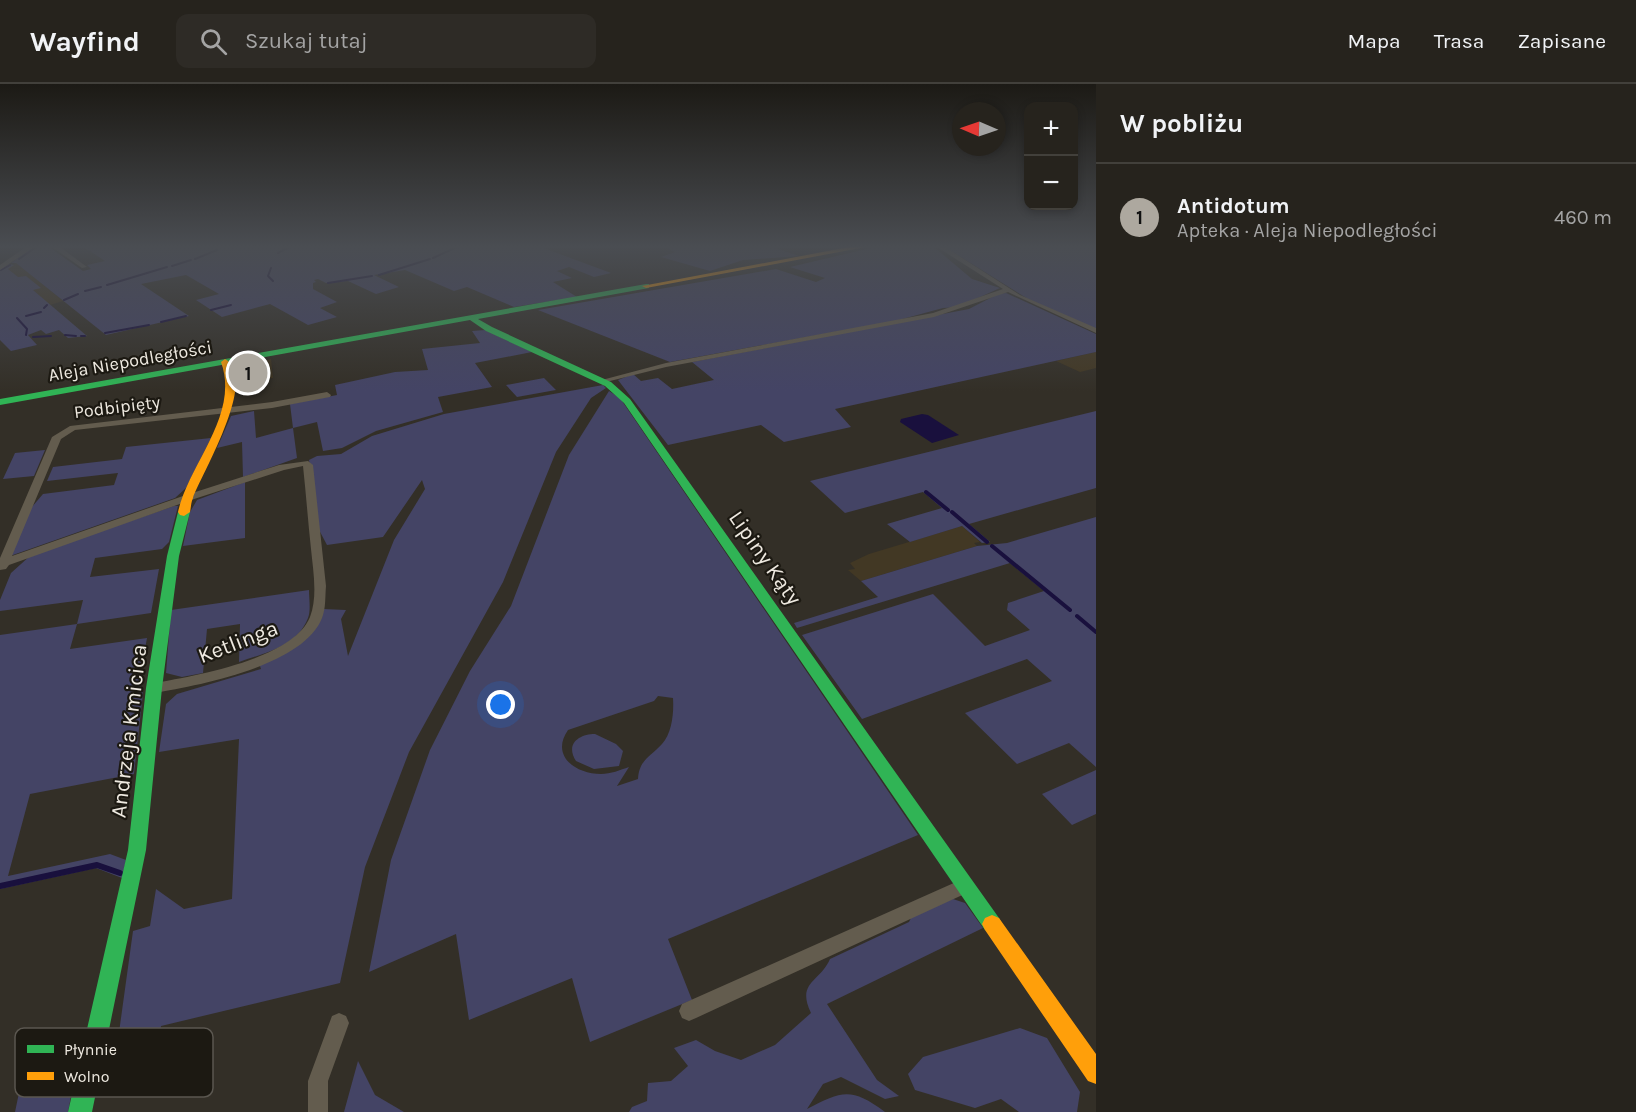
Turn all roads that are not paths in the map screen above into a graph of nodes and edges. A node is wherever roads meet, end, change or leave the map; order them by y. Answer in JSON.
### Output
{"nodes":[{"id":1,"x":602,"y":295,"type":"edge"},
{"id":2,"x":994,"y":295,"type":"edge"},
{"id":3,"x":1019,"y":295,"type":"edge"},
{"id":4,"x":472,"y":318,"type":"junction"},
{"id":5,"x":1096,"y":331,"type":"edge"},
{"id":6,"x":225,"y":362,"type":"junction"},
{"id":7,"x":602,"y":381,"type":"junction"},
{"id":8,"x":327,"y":395,"type":"dead end"},
{"id":9,"x":0,"y":402,"type":"edge"},
{"id":10,"x":227,"y":410,"type":"junction"},
{"id":11,"x":187,"y":498,"type":"junction"},
{"id":12,"x":1,"y":566,"type":"edge"},
{"id":13,"x":154,"y":688,"type":"junction"},
{"id":14,"x":965,"y":886,"type":"junction"},
{"id":15,"x":689,"y":1011,"type":"dead end"},
{"id":16,"x":339,"y":1023,"type":"dead end"},
{"id":17,"x":98,"y":1028,"type":"edge"},
{"id":18,"x":1096,"y":1073,"type":"edge"},
{"id":19,"x":83,"y":1097,"type":"edge"},
{"id":20,"x":80,"y":1112,"type":"edge"},
{"id":21,"x":318,"y":1112,"type":"edge"}],
"edges":[{"from":1,"to":4,"type":"street","name":"Aleja Niepodległości"},
{"from":2,"to":7,"type":"street"},
{"from":3,"to":5,"type":"street"},
{"from":4,"to":6,"type":"street","name":"Aleja Niepodległości"},
{"from":4,"to":7,"type":"street","name":"Lipiny Kąty"},
{"from":6,"to":9,"type":"street","name":"Aleja Niepodległości"},
{"from":6,"to":10,"type":"street","name":"Andrzeja Kmicica"},
{"from":7,"to":14,"type":"street","name":"Lipiny Kąty"},
{"from":8,"to":10,"type":"street","name":"Podbipięty"},
{"from":10,"to":11,"type":"street","name":"Andrzeja Kmicica"},
{"from":10,"to":12,"type":"street","name":"Podbipięty"},
{"from":11,"to":12,"type":"street"},
{"from":11,"to":13,"type":"street","name":"Andrzeja Kmicica"},
{"from":11,"to":13,"type":"street","name":"Ketlinga"},
{"from":13,"to":17,"type":"street","name":"Andrzeja Kmicica"},
{"from":14,"to":15,"type":"street"},
{"from":14,"to":18,"type":"street","name":"Lipiny Kąty"},
{"from":16,"to":21,"type":"street"},
{"from":19,"to":20,"type":"street","name":"Andrzeja Kmicica"}]}
